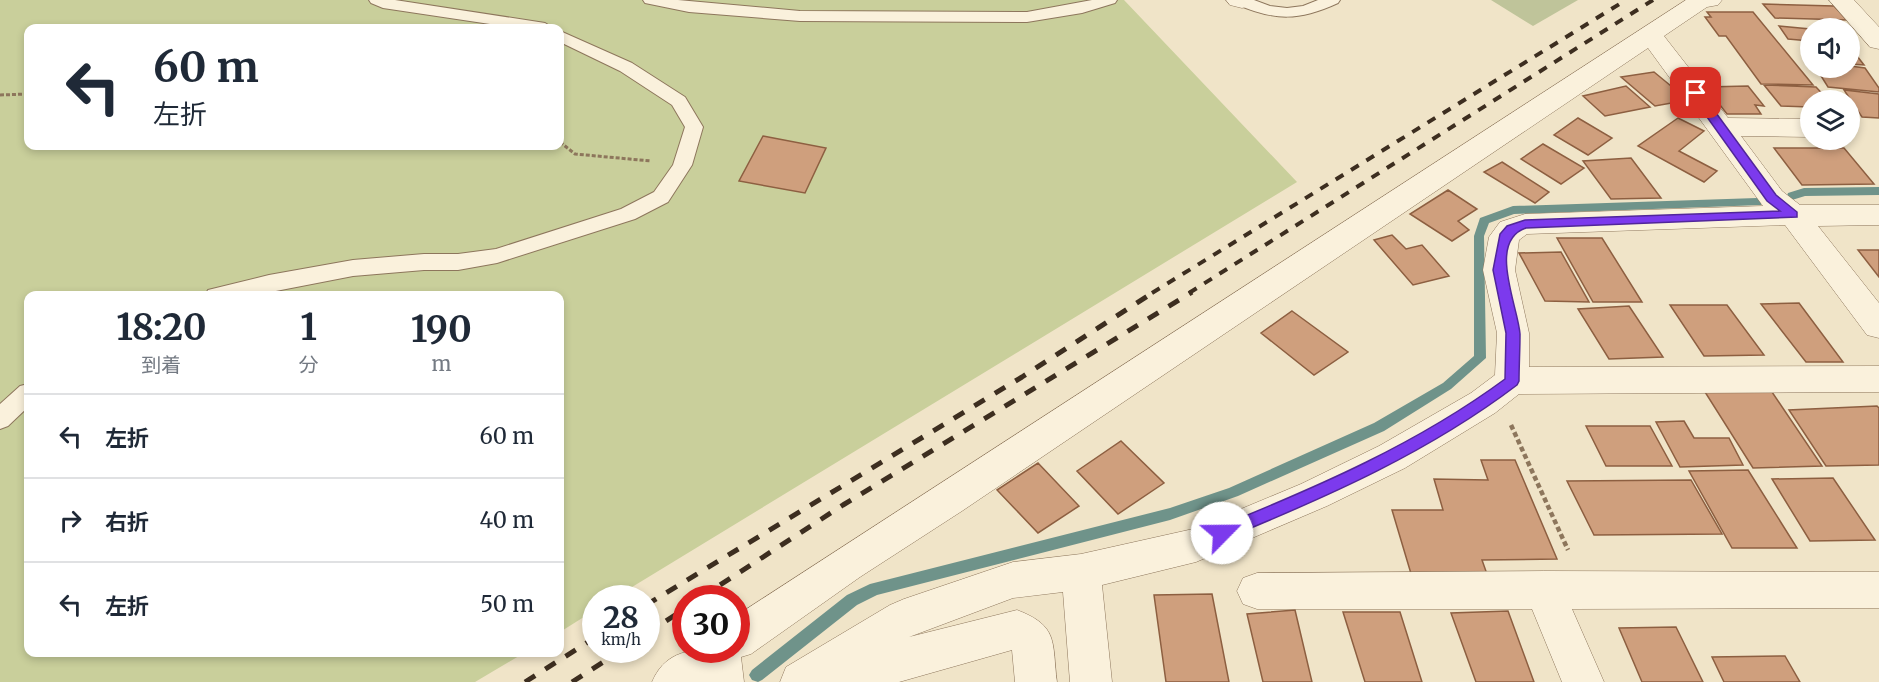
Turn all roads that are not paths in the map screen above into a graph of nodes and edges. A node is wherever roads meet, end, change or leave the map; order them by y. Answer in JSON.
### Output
{"nodes":[{"id":1,"x":377,"y":0,"type":"edge"},
{"id":2,"x":651,"y":0,"type":"edge"},
{"id":3,"x":1109,"y":0,"type":"edge"},
{"id":4,"x":1241,"y":0,"type":"edge"},
{"id":5,"x":1332,"y":0,"type":"edge"},
{"id":6,"x":1710,"y":0,"type":"edge"},
{"id":7,"x":1841,"y":0,"type":"edge"},
{"id":8,"x":519,"y":24,"type":"edge"},
{"id":9,"x":1647,"y":37,"type":"junction"},
{"id":10,"x":564,"y":38,"type":"edge"},
{"id":11,"x":1879,"y":42,"type":"edge"},
{"id":12,"x":1721,"y":127,"type":"junction"},
{"id":13,"x":1800,"y":128,"type":"edge"},
{"id":14,"x":1792,"y":214,"type":"junction"},
{"id":15,"x":1879,"y":215,"type":"edge"},
{"id":16,"x":236,"y":291,"type":"edge"},
{"id":17,"x":1879,"y":326,"type":"edge"},
{"id":18,"x":1879,"y":379,"type":"edge"},
{"id":19,"x":1512,"y":381,"type":"junction"},
{"id":20,"x":24,"y":397,"type":"edge"},
{"id":21,"x":0,"y":419,"type":"edge"},
{"id":22,"x":1081,"y":572,"type":"junction"},
{"id":23,"x":1544,"y":589,"type":"junction"},
{"id":24,"x":1879,"y":590,"type":"edge"},
{"id":25,"x":1257,"y":591,"type":"dead end"},
{"id":26,"x":750,"y":638,"type":"edge"},
{"id":27,"x":712,"y":663,"type":"edge"},
{"id":28,"x":673,"y":682,"type":"edge"},
{"id":29,"x":801,"y":682,"type":"edge"},
{"id":30,"x":851,"y":682,"type":"edge"},
{"id":31,"x":1036,"y":682,"type":"edge"},
{"id":32,"x":1091,"y":682,"type":"edge"},
{"id":33,"x":1583,"y":682,"type":"edge"}],
"edges":[{"from":1,"to":8,"type":"lane"},
{"from":2,"to":3,"type":"lane"},
{"from":4,"to":5,"type":"lane"},
{"from":6,"to":9,"type":"street"},
{"from":7,"to":11,"type":"street"},
{"from":9,"to":12,"type":"street"},
{"from":9,"to":26,"type":"street"},
{"from":10,"to":16,"type":"lane"},
{"from":12,"to":13,"type":"street"},
{"from":12,"to":14,"type":"street"},
{"from":14,"to":15,"type":"street"},
{"from":14,"to":17,"type":"street"},
{"from":14,"to":19,"type":"street"},
{"from":18,"to":19,"type":"street"},
{"from":19,"to":22,"type":"street"},
{"from":20,"to":21,"type":"lane"},
{"from":22,"to":29,"type":"street"},
{"from":22,"to":32,"type":"street"},
{"from":23,"to":24,"type":"street"},
{"from":23,"to":25,"type":"street"},
{"from":23,"to":33,"type":"street"},
{"from":27,"to":28,"type":"street"},
{"from":30,"to":31,"type":"street"}]}
